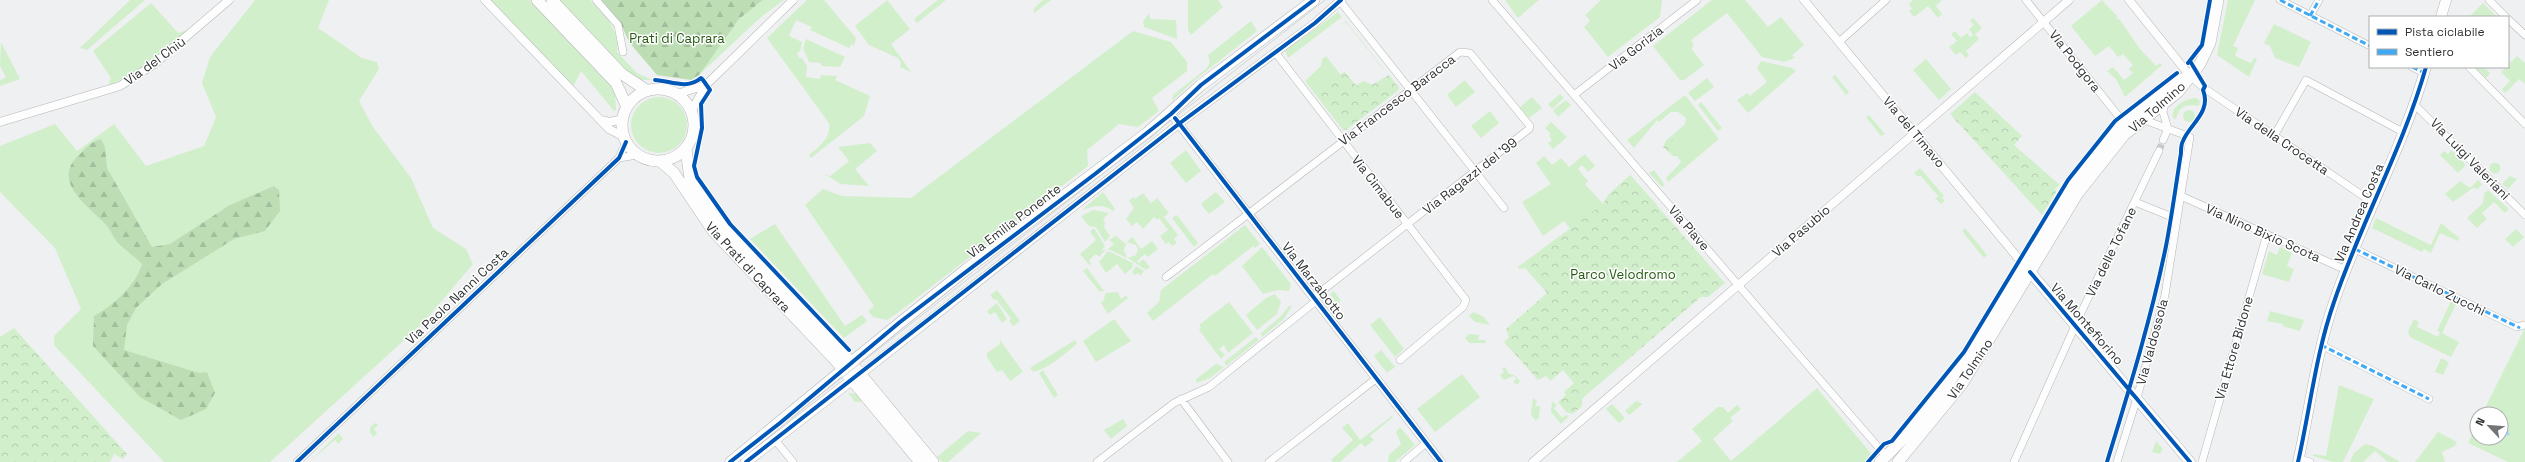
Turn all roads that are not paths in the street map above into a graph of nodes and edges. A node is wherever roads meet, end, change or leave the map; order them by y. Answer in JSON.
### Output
{"nodes":[{"id":1,"x":229,"y":0,"type":"edge"},
{"id":2,"x":485,"y":0,"type":"edge"},
{"id":3,"x":537,"y":0,"type":"edge"},
{"id":4,"x":552,"y":0,"type":"edge"},
{"id":5,"x":596,"y":0,"type":"edge"},
{"id":6,"x":793,"y":0,"type":"edge"},
{"id":7,"x":1314,"y":0,"type":"edge"},
{"id":8,"x":1340,"y":0,"type":"edge"},
{"id":9,"x":1492,"y":0,"type":"edge"},
{"id":10,"x":1697,"y":0,"type":"edge"},
{"id":11,"x":1804,"y":0,"type":"edge"},
{"id":12,"x":1886,"y":0,"type":"edge"},
{"id":13,"x":2026,"y":0,"type":"edge"},
{"id":14,"x":2068,"y":0,"type":"edge"},
{"id":15,"x":2129,"y":0,"type":"edge"},
{"id":16,"x":2218,"y":0,"type":"edge"},
{"id":17,"x":2280,"y":0,"type":"edge"},
{"id":18,"x":2319,"y":0,"type":"edge"},
{"id":19,"x":2445,"y":0,"type":"edge"},
{"id":20,"x":2489,"y":0,"type":"edge"},
{"id":21,"x":2310,"y":16,"type":"junction"},
{"id":22,"x":2441,"y":16,"type":"edge"},
{"id":23,"x":2505,"y":16,"type":"edge"},
{"id":24,"x":2509,"y":20,"type":"edge"},
{"id":25,"x":2043,"y":22,"type":"junction"},
{"id":26,"x":2525,"y":35,"type":"edge"},
{"id":27,"x":1839,"y":42,"type":"junction"},
{"id":28,"x":2369,"y":46,"type":"edge"},
{"id":29,"x":623,"y":52,"type":"dead end"},
{"id":30,"x":1276,"y":52,"type":"junction"},
{"id":31,"x":2470,"y":68,"type":"edge"},
{"id":32,"x":2426,"y":70,"type":"edge"},
{"id":33,"x":2190,"y":76,"type":"junction"},
{"id":34,"x":706,"y":85,"type":"junction"},
{"id":35,"x":646,"y":90,"type":"junction"},
{"id":36,"x":1410,"y":91,"type":"junction"},
{"id":37,"x":677,"y":94,"type":"junction"},
{"id":38,"x":1574,"y":95,"type":"junction"},
{"id":39,"x":2166,"y":101,"type":"junction"},
{"id":40,"x":2413,"y":103,"type":"junction"},
{"id":41,"x":627,"y":107,"type":"junction"},
{"id":42,"x":692,"y":110,"type":"junction"},
{"id":43,"x":1171,"y":114,"type":"junction"},
{"id":44,"x":599,"y":119,"type":"junction"},
{"id":45,"x":623,"y":119,"type":"junction"},
{"id":46,"x":2142,"y":119,"type":"junction"},
{"id":47,"x":0,"y":122,"type":"edge"},
{"id":48,"x":1180,"y":123,"type":"junction"},
{"id":49,"x":2124,"y":123,"type":"junction"},
{"id":50,"x":2525,"y":124,"type":"edge"},
{"id":51,"x":1530,"y":128,"type":"joint"},
{"id":52,"x":2168,"y":128,"type":"junction"},
{"id":53,"x":2403,"y":132,"type":"junction"},
{"id":54,"x":1914,"y":133,"type":"junction"},
{"id":55,"x":2274,"y":136,"type":"junction"},
{"id":56,"x":625,"y":139,"type":"junction"},
{"id":57,"x":2164,"y":140,"type":"tunnel mouth"},
{"id":58,"x":1343,"y":141,"type":"junction"},
{"id":59,"x":686,"y":149,"type":"junction"},
{"id":60,"x":2158,"y":151,"type":"tunnel mouth"},
{"id":61,"x":637,"y":155,"type":"junction"},
{"id":62,"x":619,"y":158,"type":"junction"},
{"id":63,"x":660,"y":161,"type":"junction"},
{"id":64,"x":1475,"y":172,"type":"junction"},
{"id":65,"x":2181,"y":196,"type":"junction"},
{"id":66,"x":2136,"y":202,"type":"junction"},
{"id":67,"x":2375,"y":204,"type":"junction"},
{"id":68,"x":1504,"y":208,"type":"dead end"},
{"id":69,"x":1249,"y":214,"type":"junction"},
{"id":70,"x":2525,"y":216,"type":"edge"},
{"id":71,"x":2177,"y":219,"type":"junction"},
{"id":72,"x":1407,"y":224,"type":"junction"},
{"id":73,"x":2267,"y":234,"type":"junction"},
{"id":74,"x":2355,"y":249,"type":"junction"},
{"id":75,"x":2027,"y":268,"type":"junction"},
{"id":76,"x":2346,"y":270,"type":"junction"},
{"id":77,"x":1166,"y":277,"type":"dead end"},
{"id":78,"x":1738,"y":285,"type":"junction"},
{"id":79,"x":1315,"y":299,"type":"junction"},
{"id":80,"x":2525,"y":325,"type":"edge"},
{"id":81,"x":2074,"y":326,"type":"junction"},
{"id":82,"x":2322,"y":345,"type":"junction"},
{"id":83,"x":1400,"y":360,"type":"dead end"},
{"id":84,"x":847,"y":366,"type":"junction"},
{"id":85,"x":856,"y":377,"type":"junction"},
{"id":86,"x":1377,"y":378,"type":"junction"},
{"id":87,"x":2137,"y":398,"type":"junction"},
{"id":88,"x":1181,"y":399,"type":"junction"},
{"id":89,"x":2429,"y":399,"type":"dead end"},
{"id":90,"x":775,"y":440,"type":"junction"},
{"id":91,"x":1426,"y":443,"type":"junction"},
{"id":92,"x":1883,"y":459,"type":"edge"},
{"id":93,"x":2299,"y":460,"type":"edge"},
{"id":94,"x":297,"y":462,"type":"edge"},
{"id":95,"x":730,"y":462,"type":"edge"},
{"id":96,"x":746,"y":462,"type":"edge"},
{"id":97,"x":792,"y":462,"type":"edge"},
{"id":98,"x":920,"y":462,"type":"edge"},
{"id":99,"x":933,"y":462,"type":"edge"},
{"id":100,"x":1097,"y":462,"type":"edge"},
{"id":101,"x":1228,"y":462,"type":"edge"},
{"id":102,"x":1269,"y":462,"type":"edge"},
{"id":103,"x":1404,"y":462,"type":"edge"},
{"id":104,"x":1441,"y":462,"type":"edge"},
{"id":105,"x":1533,"y":462,"type":"edge"},
{"id":106,"x":1898,"y":462,"type":"edge"},
{"id":107,"x":2014,"y":462,"type":"edge"},
{"id":108,"x":2117,"y":462,"type":"edge"},
{"id":109,"x":2190,"y":462,"type":"edge"},
{"id":110,"x":2202,"y":462,"type":"edge"},
{"id":111,"x":2310,"y":462,"type":"edge"}],
"edges":[{"from":1,"to":47,"type":"street","name":"Via del Chiù"},
{"from":2,"to":44,"type":"street"},
{"from":3,"to":41,"type":"main road"},
{"from":4,"to":35,"type":"main road"},
{"from":5,"to":29,"type":"street"},
{"from":6,"to":34,"type":"street"},
{"from":7,"to":43,"type":"main road","name":"Via Emilia Ponente"},
{"from":8,"to":30,"type":"street","name":"Via Emilia Ponente"},
{"from":8,"to":36,"type":"street"},
{"from":9,"to":38,"type":"street","name":"Via Piave"},
{"from":10,"to":38,"type":"street","name":"Via Gorizia"},
{"from":11,"to":27,"type":"street","name":"Via del Timavo"},
{"from":12,"to":27,"type":"street"},
{"from":13,"to":25,"type":"street","name":"Via Podgora"},
{"from":14,"to":25,"type":"street","name":"Via Pasubio"},
{"from":15,"to":33,"type":"street"},
{"from":16,"to":33,"type":"main road"},
{"from":17,"to":21,"type":"street"},
{"from":18,"to":21,"type":"street"},
{"from":19,"to":22,"type":"main road"},
{"from":20,"to":23,"type":"street"},
{"from":21,"to":28,"type":"street"},
{"from":24,"to":26,"type":"street"},
{"from":25,"to":49,"type":"street","name":"Via Podgora"},
{"from":25,"to":54,"type":"street","name":"Via Pasubio"},
{"from":27,"to":54,"type":"street","name":"Via del Timavo"},
{"from":30,"to":48,"type":"street","name":"Via Emilia Ponente"},
{"from":30,"to":58,"type":"street","name":"Via Cimabue"},
{"from":31,"to":50,"type":"street"},
{"from":32,"to":40,"type":"main road","name":"Via Andrea Costa"},
{"from":33,"to":39,"type":"main road","name":"Via Tolmino"},
{"from":33,"to":49,"type":"main road","name":"Via Tolmino"},
{"from":33,"to":55,"type":"street","name":"Via della Crocetta"},
{"from":34,"to":37,"type":"street"},
{"from":34,"to":42,"type":"street"},
{"from":35,"to":37,"type":"main road"},
{"from":35,"to":41,"type":"main road"},
{"from":36,"to":51,"type":"street","name":"Via Francesco Baracca"},
{"from":36,"to":58,"type":"street","name":"Via Francesco Baracca"},
{"from":36,"to":64,"type":"street"},
{"from":37,"to":42,"type":"main road"},
{"from":38,"to":78,"type":"street","name":"Via Piave"},
{"from":39,"to":46,"type":"main road","name":"Via Tolmino"},
{"from":39,"to":52,"type":"street"},
{"from":40,"to":53,"type":"main road","name":"Via Andrea Costa"},
{"from":40,"to":70,"type":"street","name":"Via Luigi Valeriani"},
{"from":41,"to":45,"type":"main road"},
{"from":42,"to":59,"type":"main road"},
{"from":43,"to":48,"type":"street","name":"Via Marzabotto"},
{"from":43,"to":84,"type":"main road","name":"Via Emilia Ponente"},
{"from":44,"to":45,"type":"street"},
{"from":44,"to":56,"type":"street"},
{"from":45,"to":56,"type":"main road"},
{"from":46,"to":52,"type":"street","name":"Via Valdossola"},
{"from":46,"to":75,"type":"main road","name":"Via Tolmino"},
{"from":48,"to":69,"type":"street","name":"Via Marzabotto"},
{"from":48,"to":85,"type":"street","name":"Via Emilia Ponente"},
{"from":49,"to":75,"type":"main road","name":"Via Tolmino"},
{"from":51,"to":64,"type":"street","name":"Via Ragazzi del '99"},
{"from":52,"to":57,"type":"street"},
{"from":52,"to":65,"type":"street","name":"Via Valdossola"},
{"from":53,"to":55,"type":"street"},
{"from":53,"to":67,"type":"main road","name":"Via Andrea Costa"},
{"from":54,"to":75,"type":"street","name":"Via del Timavo"},
{"from":54,"to":78,"type":"street","name":"Via Pasubio"},
{"from":55,"to":67,"type":"street","name":"Via della Crocetta"},
{"from":56,"to":61,"type":"main road"},
{"from":56,"to":62,"type":"street","name":"Via Paolo Nanni Costa"},
{"from":58,"to":69,"type":"street","name":"Via Francesco Baracca"},
{"from":58,"to":72,"type":"street","name":"Via Cimabue"},
{"from":59,"to":63,"type":"main road"},
{"from":59,"to":84,"type":"main road","name":"Via Prati di Caprara"},
{"from":60,"to":66,"type":"street","name":"Via delle Tofane"},
{"from":61,"to":62,"type":"street"},
{"from":61,"to":63,"type":"main road"},
{"from":62,"to":94,"type":"street","name":"Via Paolo Nanni Costa"},
{"from":63,"to":84,"type":"main road","name":"Via Prati di Caprara"},
{"from":64,"to":68,"type":"street"},
{"from":64,"to":72,"type":"street","name":"Via Ragazzi del '99"},
{"from":65,"to":71,"type":"street","name":"Via Valdossola"},
{"from":65,"to":73,"type":"street","name":"Via Nino Bixio Scota"},
{"from":66,"to":71,"type":"street"},
{"from":66,"to":81,"type":"street","name":"Via delle Tofane"},
{"from":67,"to":74,"type":"main road","name":"Via Andrea Costa"},
{"from":69,"to":77,"type":"street"},
{"from":69,"to":79,"type":"street","name":"Via Marzabotto"},
{"from":71,"to":87,"type":"street","name":"Via Valdossola"},
{"from":72,"to":79,"type":"street","name":"Via Ragazzi del '99"},
{"from":72,"to":83,"type":"street","name":"Via Cimabue"},
{"from":73,"to":76,"type":"street","name":"Via Nino Bixio Scota"},
{"from":73,"to":110,"type":"street","name":"Via Ettore Bidone"},
{"from":74,"to":76,"type":"main road","name":"Via Andrea Costa"},
{"from":74,"to":80,"type":"street","name":"Via Carlo Zucchi"},
{"from":75,"to":81,"type":"main road","name":"Via Montefiorino"},
{"from":75,"to":92,"type":"main road","name":"Via Tolmino"},
{"from":75,"to":106,"type":"main road","name":"Via Tolmino"},
{"from":76,"to":82,"type":"main road","name":"Via Andrea Costa"},
{"from":78,"to":92,"type":"street","name":"Via Piave"},
{"from":78,"to":105,"type":"street","name":"Via Pasubio"},
{"from":79,"to":86,"type":"street","name":"Via Marzabotto"},
{"from":79,"to":88,"type":"street","name":"Via Ragazzi del '99"},
{"from":81,"to":87,"type":"main road","name":"Via Montefiorino"},
{"from":81,"to":107,"type":"street","name":"Via delle Tofane"},
{"from":82,"to":89,"type":"street"},
{"from":82,"to":93,"type":"main road","name":"Via Andrea Costa"},
{"from":84,"to":85,"type":"main road"},
{"from":84,"to":95,"type":"main road","name":"Via Emilia Ponente"},
{"from":85,"to":90,"type":"main road","name":"Via Emilia Ponente"},
{"from":85,"to":98,"type":"main road"},
{"from":85,"to":99,"type":"main road"},
{"from":86,"to":91,"type":"street","name":"Via Marzabotto"},
{"from":86,"to":102,"type":"street"},
{"from":87,"to":108,"type":"street","name":"Via Valdossola"},
{"from":87,"to":109,"type":"main road","name":"Via Montefiorino"},
{"from":88,"to":100,"type":"street","name":"Via Ragazzi del '99"},
{"from":88,"to":101,"type":"street"},
{"from":90,"to":96,"type":"main road","name":"Via Emilia Ponente"},
{"from":90,"to":97,"type":"street"},
{"from":91,"to":103,"type":"street"},
{"from":91,"to":104,"type":"street","name":"Via Marzabotto"},
{"from":93,"to":111,"type":"street"}]}
